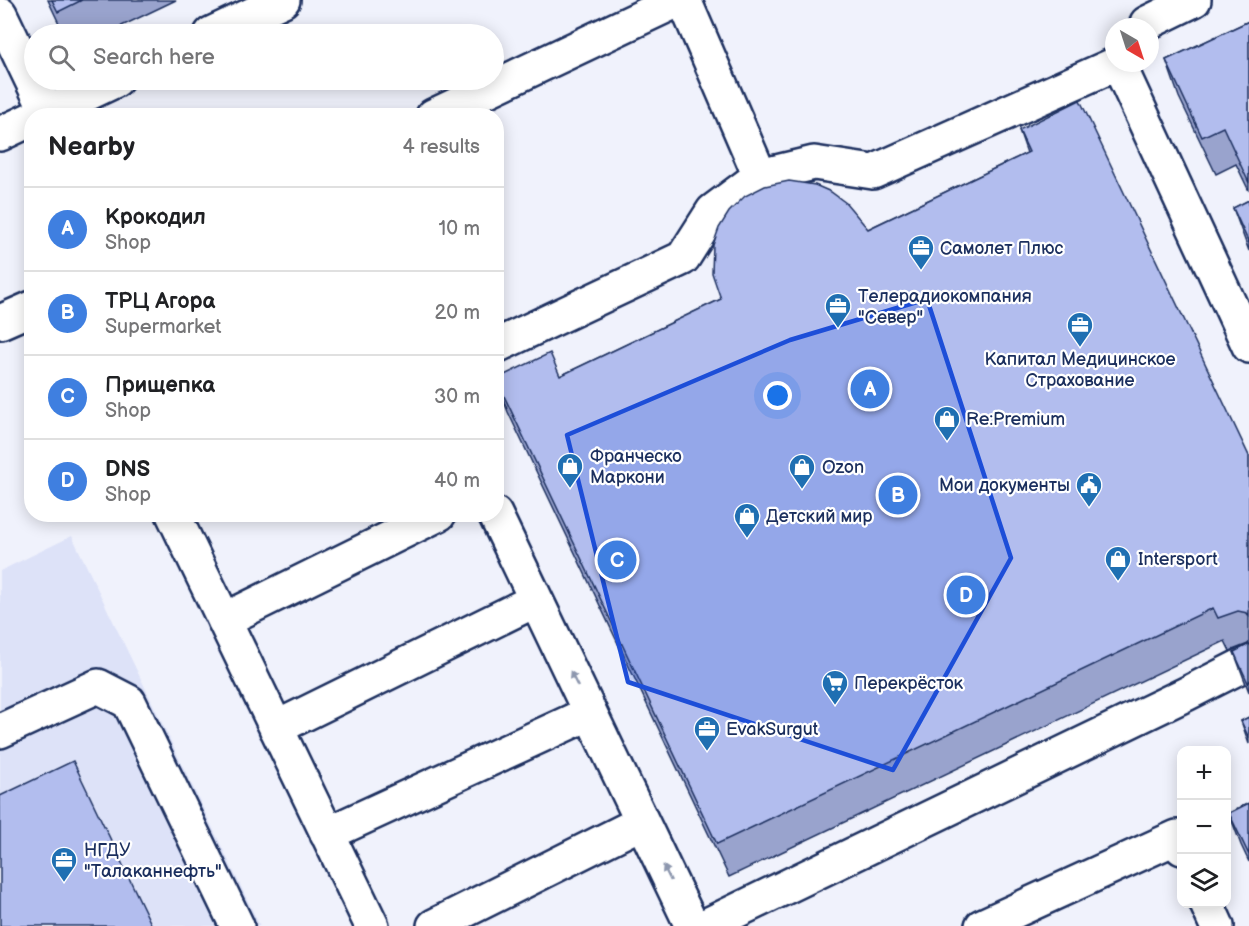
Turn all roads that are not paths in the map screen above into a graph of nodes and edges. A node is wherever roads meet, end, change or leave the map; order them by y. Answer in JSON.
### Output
{"nodes":[{"id":1,"x":283,"y":0,"type":"edge"},
{"id":2,"x":678,"y":0,"type":"edge"},
{"id":3,"x":684,"y":0,"type":"edge"},
{"id":4,"x":1194,"y":0,"type":"edge"},
{"id":5,"x":0,"y":14,"type":"edge"},
{"id":6,"x":1157,"y":18,"type":"edge"},
{"id":7,"x":232,"y":24,"type":"edge"},
{"id":8,"x":1105,"y":69,"type":"edge"},
{"id":9,"x":1122,"y":72,"type":"edge"},
{"id":10,"x":24,"y":77,"type":"edge"},
{"id":11,"x":504,"y":82,"type":"edge"},
{"id":12,"x":29,"y":90,"type":"edge"},
{"id":13,"x":95,"y":90,"type":"edge"},
{"id":14,"x":487,"y":90,"type":"edge"},
{"id":15,"x":36,"y":108,"type":"edge"},
{"id":16,"x":56,"y":108,"type":"edge"},
{"id":17,"x":450,"y":108,"type":"edge"},
{"id":18,"x":24,"y":123,"type":"edge"},
{"id":19,"x":0,"y":134,"type":"edge"},
{"id":20,"x":760,"y":176,"type":"junction"},
{"id":21,"x":24,"y":312,"type":"edge"},
{"id":22,"x":0,"y":322,"type":"edge"},
{"id":23,"x":504,"y":342,"type":"edge"},
{"id":24,"x":1249,"y":346,"type":"edge"},
{"id":25,"x":177,"y":522,"type":"edge"},
{"id":26,"x":423,"y":522,"type":"edge"},
{"id":27,"x":499,"y":522,"type":"edge"},
{"id":28,"x":536,"y":600,"type":"junction"},
{"id":29,"x":224,"y":620,"type":"junction"},
{"id":30,"x":1249,"y":662,"type":"edge"},
{"id":31,"x":590,"y":713,"type":"junction"},
{"id":32,"x":276,"y":728,"type":"junction"},
{"id":33,"x":0,"y":731,"type":"edge"},
{"id":34,"x":642,"y":822,"type":"junction"},
{"id":35,"x":327,"y":834,"type":"junction"},
{"id":36,"x":1177,"y":837,"type":"edge"},
{"id":37,"x":1209,"y":908,"type":"edge"},
{"id":38,"x":237,"y":926,"type":"edge"},
{"id":39,"x":372,"y":926,"type":"edge"},
{"id":40,"x":434,"y":926,"type":"edge"},
{"id":41,"x":692,"y":926,"type":"edge"},
{"id":42,"x":705,"y":926,"type":"edge"},
{"id":43,"x":982,"y":926,"type":"edge"},
{"id":44,"x":1217,"y":926,"type":"edge"}],
"edges":[{"from":1,"to":7,"type":"main road"},
{"from":2,"to":11,"type":"main road"},
{"from":3,"to":20,"type":"main road"},
{"from":4,"to":6,"type":"main road"},
{"from":5,"to":10,"type":"main road"},
{"from":8,"to":20,"type":"main road"},
{"from":9,"to":24,"type":"main road"},
{"from":12,"to":15,"type":"main road"},
{"from":13,"to":16,"type":"main road"},
{"from":14,"to":17,"type":"main road"},
{"from":18,"to":19,"type":"main road"},
{"from":20,"to":23,"type":"main road"},
{"from":21,"to":22,"type":"main road"},
{"from":25,"to":29,"type":"main road"},
{"from":26,"to":29,"type":"main road"},
{"from":27,"to":28,"type":"main road"},
{"from":31,"to":28,"type":"main road","one_way":true},
{"from":28,"to":32,"type":"main road"},
{"from":29,"to":32,"type":"main road"},
{"from":30,"to":42,"type":"main road"},
{"from":31,"to":34,"type":"main road"},
{"from":31,"to":35,"type":"main road"},
{"from":32,"to":35,"type":"main road"},
{"from":33,"to":38,"type":"main road"},
{"from":34,"to":40,"type":"main road"},
{"from":41,"to":34,"type":"main road","one_way":true},
{"from":35,"to":39,"type":"main road"},
{"from":36,"to":43,"type":"main road"},
{"from":37,"to":44,"type":"main road"}]}
